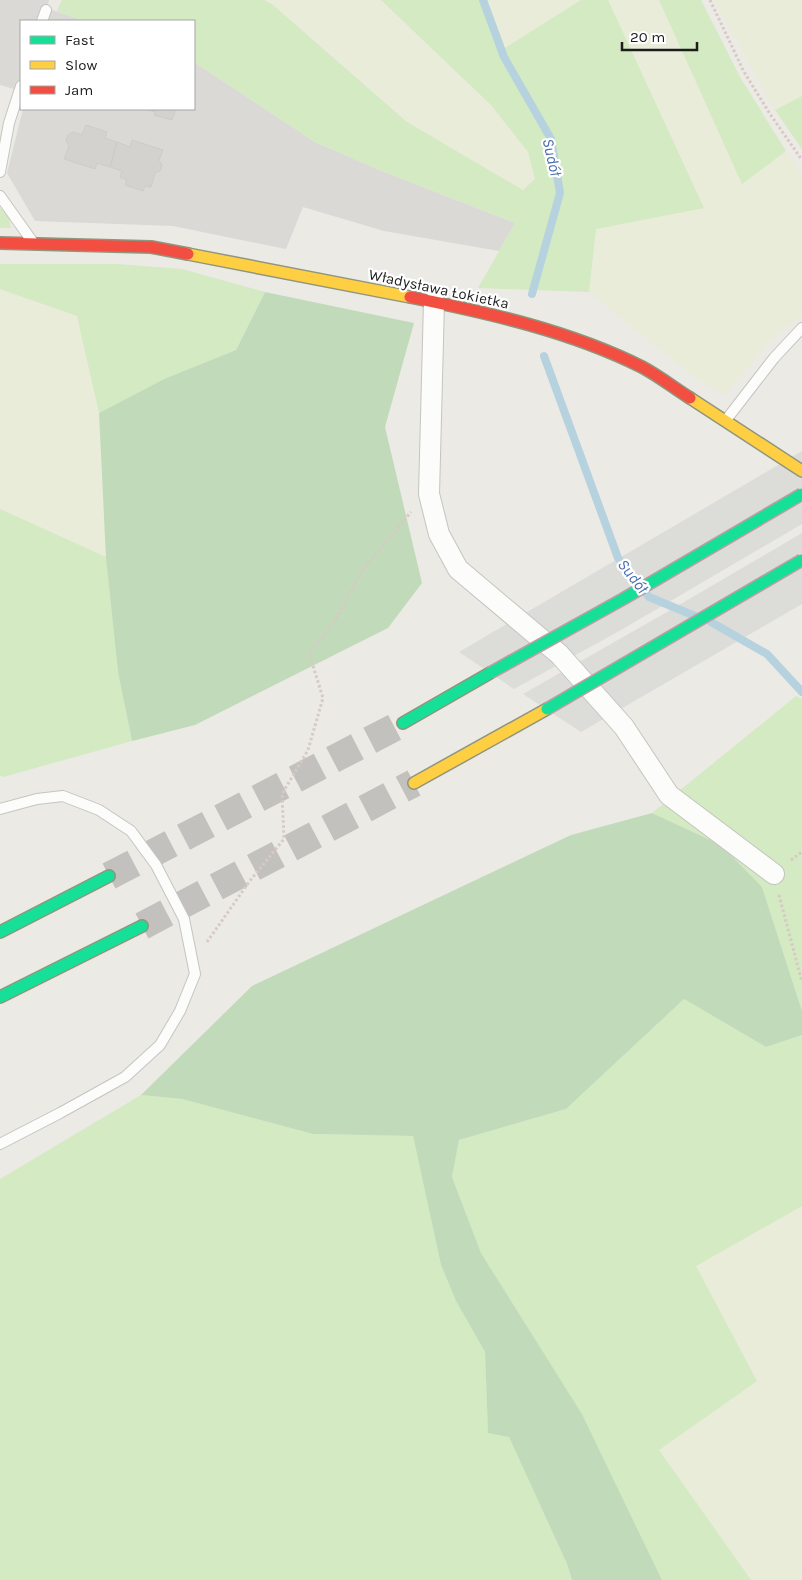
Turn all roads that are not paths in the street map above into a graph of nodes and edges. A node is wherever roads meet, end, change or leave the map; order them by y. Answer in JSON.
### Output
{"nodes":[{"id":1,"x":46,"y":10,"type":"dead end"},
{"id":2,"x":42,"y":20,"type":"edge"},
{"id":3,"x":20,"y":89,"type":"edge"},
{"id":4,"x":0,"y":172,"type":"edge"},
{"id":5,"x":0,"y":196,"type":"edge"},
{"id":6,"x":0,"y":243,"type":"edge"},
{"id":7,"x":34,"y":243,"type":"junction"},
{"id":8,"x":434,"y":302,"type":"junction"},
{"id":9,"x":802,"y":328,"type":"edge"},
{"id":10,"x":726,"y":420,"type":"junction"},
{"id":11,"x":802,"y":471,"type":"edge"},
{"id":12,"x":802,"y":494,"type":"edge"},
{"id":13,"x":802,"y":560,"type":"edge"},
{"id":14,"x":403,"y":723,"type":"tunnel mouth"},
{"id":15,"x":414,"y":783,"type":"tunnel mouth"},
{"id":16,"x":0,"y":808,"type":"edge"},
{"id":17,"x":774,"y":874,"type":"road end"},
{"id":18,"x":109,"y":876,"type":"tunnel mouth"},
{"id":19,"x":142,"y":926,"type":"tunnel mouth"},
{"id":20,"x":0,"y":932,"type":"edge"},
{"id":21,"x":0,"y":997,"type":"edge"},
{"id":22,"x":0,"y":1144,"type":"edge"}],
"edges":[{"from":1,"to":2,"type":"lane"},
{"from":3,"to":4,"type":"lane"},
{"from":5,"to":7,"type":"lane"},
{"from":6,"to":7,"type":"main road","name":"Władysława Łokietka"},
{"from":7,"to":8,"type":"main road","name":"Władysława Łokietka"},
{"from":8,"to":10,"type":"main road","name":"Władysława Łokietka"},
{"from":8,"to":17,"type":"street"},
{"from":9,"to":10,"type":"lane"},
{"from":10,"to":11,"type":"main road","name":"Władysława Łokietka"},
{"from":12,"to":14,"type":"main road","bridge":true},
{"from":13,"to":15,"type":"main road","bridge":true},
{"from":16,"to":22,"type":"lane"},
{"from":18,"to":20,"type":"main road"},
{"from":19,"to":21,"type":"main road"}]}
